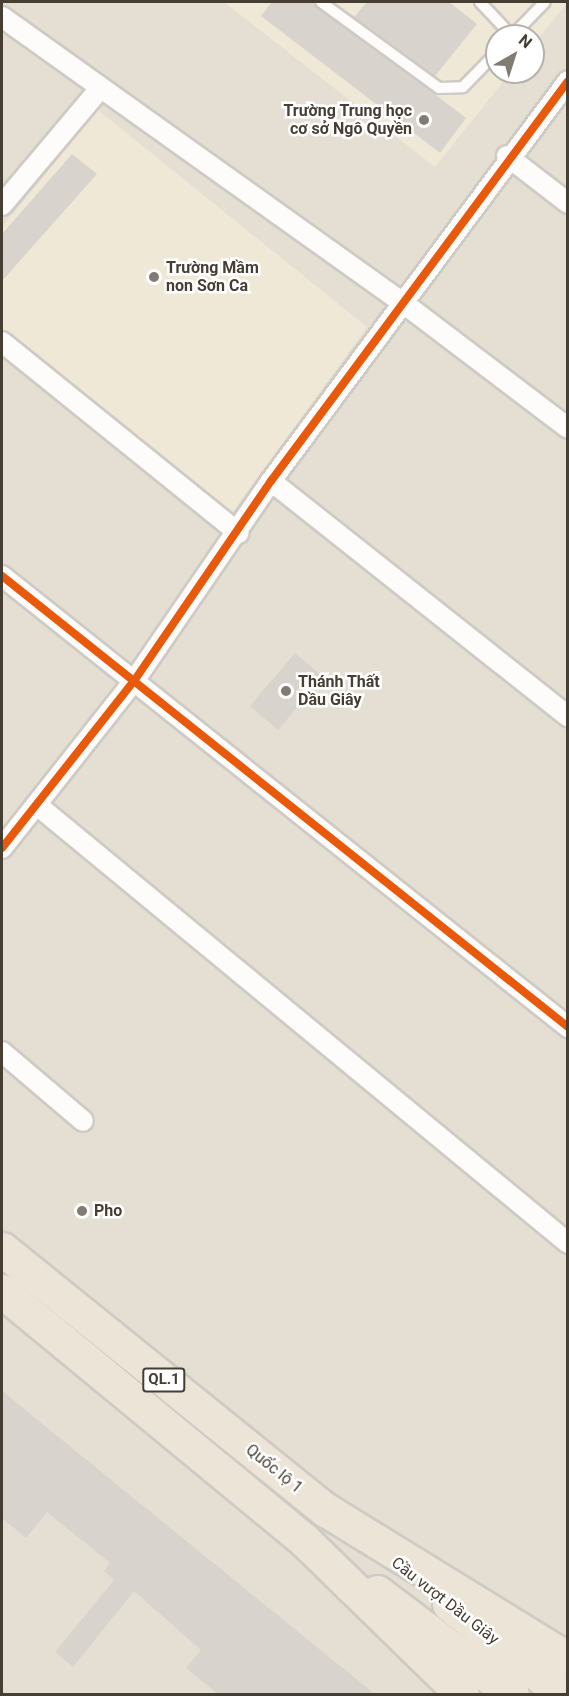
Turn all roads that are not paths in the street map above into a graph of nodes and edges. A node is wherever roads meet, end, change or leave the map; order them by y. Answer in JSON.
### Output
{"nodes":[{"id":1,"x":8,"y":2,"type":"edge"},
{"id":2,"x":321,"y":2,"type":"edge"},
{"id":3,"x":480,"y":2,"type":"edge"},
{"id":4,"x":545,"y":2,"type":"edge"},
{"id":5,"x":2,"y":9,"type":"edge"},
{"id":6,"x":2,"y":17,"type":"edge"},
{"id":7,"x":501,"y":24,"type":"edge"},
{"id":8,"x":524,"y":24,"type":"edge"},
{"id":9,"x":485,"y":64,"type":"edge"},
{"id":10,"x":567,"y":81,"type":"edge"},
{"id":11,"x":99,"y":90,"type":"junction"},
{"id":12,"x":507,"y":156,"type":"junction"},
{"id":13,"x":567,"y":203,"type":"edge"},
{"id":14,"x":2,"y":205,"type":"edge"},
{"id":15,"x":402,"y":302,"type":"junction"},
{"id":16,"x":2,"y":342,"type":"edge"},
{"id":17,"x":567,"y":428,"type":"edge"},
{"id":18,"x":271,"y":481,"type":"junction"},
{"id":19,"x":239,"y":533,"type":"junction"},
{"id":20,"x":2,"y":576,"type":"edge"},
{"id":21,"x":134,"y":681,"type":"junction"},
{"id":22,"x":567,"y":716,"type":"edge"},
{"id":23,"x":37,"y":806,"type":"junction"},
{"id":24,"x":2,"y":848,"type":"edge"},
{"id":25,"x":567,"y":1027,"type":"edge"},
{"id":26,"x":2,"y":1052,"type":"edge"},
{"id":27,"x":83,"y":1121,"type":"dead end"},
{"id":28,"x":567,"y":1243,"type":"edge"},
{"id":29,"x":2,"y":1249,"type":"edge"},
{"id":30,"x":2,"y":1291,"type":"edge"},
{"id":31,"x":326,"y":1510,"type":"junction"},
{"id":32,"x":303,"y":1539,"type":"junction"},
{"id":33,"x":475,"y":1644,"type":"junction"},
{"id":34,"x":567,"y":1659,"type":"edge"},
{"id":35,"x":462,"y":1695,"type":"edge"},
{"id":36,"x":512,"y":1695,"type":"edge"},
{"id":37,"x":562,"y":1695,"type":"edge"}],
"edges":[{"from":1,"to":5,"type":"street"},
{"from":2,"to":9,"type":"lane"},
{"from":3,"to":7,"type":"lane"},
{"from":4,"to":8,"type":"lane"},
{"from":6,"to":11,"type":"street"},
{"from":10,"to":12,"type":"street"},
{"from":11,"to":14,"type":"street"},
{"from":11,"to":15,"type":"street"},
{"from":12,"to":13,"type":"street"},
{"from":12,"to":15,"type":"street"},
{"from":15,"to":17,"type":"street"},
{"from":15,"to":18,"type":"street"},
{"from":16,"to":19,"type":"street"},
{"from":18,"to":19,"type":"street"},
{"from":18,"to":22,"type":"street"},
{"from":19,"to":21,"type":"street"},
{"from":20,"to":21,"type":"street"},
{"from":21,"to":23,"type":"street"},
{"from":21,"to":25,"type":"street"},
{"from":23,"to":24,"type":"street"},
{"from":23,"to":28,"type":"street"},
{"from":26,"to":27,"type":"street"},
{"from":29,"to":31,"type":"highway","name":"Quốc lộ 1","number":"QL.1"},
{"from":30,"to":32,"type":"highway","number":"QL.1"},
{"from":31,"to":33,"type":"highway","name":"Cầu vượt Dầu Giây","number":"QL.1"},
{"from":31,"to":34,"type":"highway","name":"Quốc lộ 1","number":"QL.1"},
{"from":32,"to":33,"type":"highway","name":"Cầu vượt Dầu Giây","number":"QL.1"},
{"from":32,"to":35,"type":"highway","number":"QL.1"},
{"from":33,"to":36,"type":"highway","name":"Cầu vượt Dầu Giây","number":"QL.1"},
{"from":33,"to":37,"type":"highway","name":"Cầu vượt Dầu Giây","number":"QL.1"}]}
